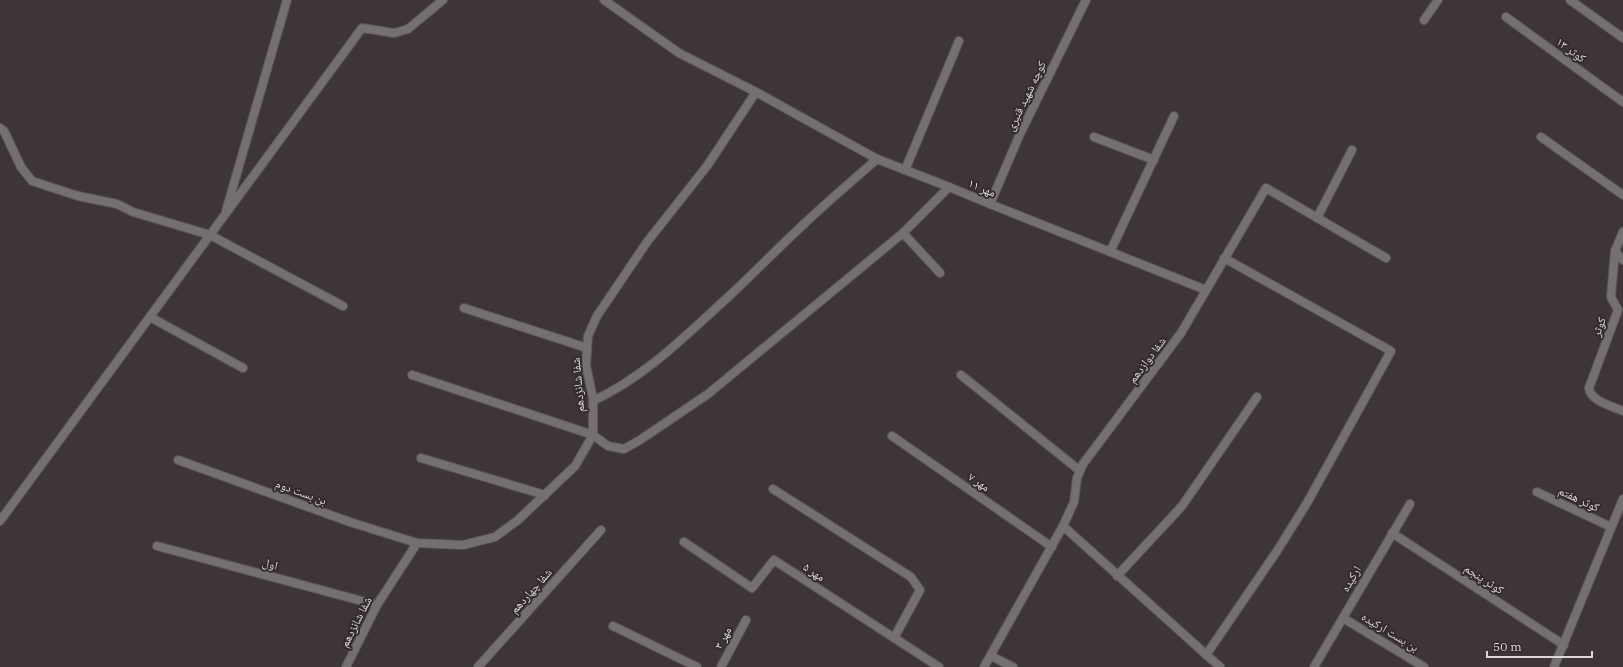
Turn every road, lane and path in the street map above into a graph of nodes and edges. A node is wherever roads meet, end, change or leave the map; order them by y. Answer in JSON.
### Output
{"nodes":[{"id":1,"x":287,"y":0,"type":"edge"},
{"id":2,"x":443,"y":0,"type":"edge"},
{"id":3,"x":604,"y":0,"type":"edge"},
{"id":4,"x":1086,"y":0,"type":"edge"},
{"id":5,"x":1438,"y":0,"type":"edge"},
{"id":6,"x":1570,"y":0,"type":"edge"},
{"id":7,"x":1506,"y":17,"type":"dead end"},
{"id":8,"x":1424,"y":20,"type":"dead end"},
{"id":9,"x":1623,"y":38,"type":"edge"},
{"id":10,"x":959,"y":41,"type":"dead end"},
{"id":11,"x":756,"y":92,"type":"junction"},
{"id":12,"x":1623,"y":102,"type":"edge"},
{"id":13,"x":1174,"y":116,"type":"dead end"},
{"id":14,"x":0,"y":128,"type":"edge"},
{"id":15,"x":1094,"y":137,"type":"dead end"},
{"id":16,"x":1541,"y":137,"type":"dead end"},
{"id":17,"x":1352,"y":150,"type":"dead end"},
{"id":18,"x":876,"y":159,"type":"junction"},
{"id":19,"x":1154,"y":160,"type":"junction"},
{"id":20,"x":904,"y":170,"type":"junction"},
{"id":21,"x":949,"y":187,"type":"junction"},
{"id":22,"x":1623,"y":194,"type":"edge"},
{"id":23,"x":990,"y":204,"type":"junction"},
{"id":24,"x":224,"y":215,"type":"junction"},
{"id":25,"x":1317,"y":218,"type":"junction"},
{"id":26,"x":1623,"y":232,"type":"edge"},
{"id":27,"x":903,"y":233,"type":"junction"},
{"id":28,"x":210,"y":235,"type":"junction"},
{"id":29,"x":1615,"y":251,"type":"junction"},
{"id":30,"x":1110,"y":252,"type":"junction"},
{"id":31,"x":1224,"y":258,"type":"junction"},
{"id":32,"x":1386,"y":258,"type":"dead end"},
{"id":33,"x":1623,"y":260,"type":"edge"},
{"id":34,"x":940,"y":273,"type":"dead end"},
{"id":35,"x":1206,"y":290,"type":"junction"},
{"id":36,"x":343,"y":306,"type":"dead end"},
{"id":37,"x":464,"y":308,"type":"dead end"},
{"id":38,"x":1620,"y":313,"type":"edge"},
{"id":39,"x":150,"y":317,"type":"junction"},
{"id":40,"x":587,"y":348,"type":"junction"},
{"id":41,"x":244,"y":368,"type":"dead end"},
{"id":42,"x":412,"y":375,"type":"dead end"},
{"id":43,"x":961,"y":375,"type":"dead end"},
{"id":44,"x":1257,"y":397,"type":"dead end"},
{"id":45,"x":592,"y":401,"type":"junction"},
{"id":46,"x":1623,"y":411,"type":"edge"},
{"id":47,"x":593,"y":435,"type":"junction"},
{"id":48,"x":892,"y":436,"type":"dead end"},
{"id":49,"x":421,"y":458,"type":"dead end"},
{"id":50,"x":178,"y":460,"type":"dead end"},
{"id":51,"x":1079,"y":470,"type":"junction"},
{"id":52,"x":773,"y":489,"type":"dead end"},
{"id":53,"x":1537,"y":492,"type":"dead end"},
{"id":54,"x":545,"y":495,"type":"junction"},
{"id":55,"x":1623,"y":499,"type":"edge"},
{"id":56,"x":1410,"y":504,"type":"dead end"},
{"id":57,"x":1,"y":519,"type":"edge"},
{"id":58,"x":1063,"y":526,"type":"junction"},
{"id":59,"x":1611,"y":528,"type":"junction"},
{"id":60,"x":602,"y":530,"type":"dead end"},
{"id":61,"x":1392,"y":533,"type":"junction"},
{"id":62,"x":684,"y":542,"type":"dead end"},
{"id":63,"x":417,"y":543,"type":"junction"},
{"id":64,"x":157,"y":546,"type":"dead end"},
{"id":65,"x":1052,"y":547,"type":"junction"},
{"id":66,"x":1117,"y":576,"type":"junction"},
{"id":67,"x":377,"y":605,"type":"junction"},
{"id":68,"x":1343,"y":618,"type":"junction"},
{"id":69,"x":746,"y":620,"type":"dead end"},
{"id":70,"x":613,"y":626,"type":"dead end"},
{"id":71,"x":894,"y":638,"type":"junction"},
{"id":72,"x":1564,"y":644,"type":"junction"},
{"id":73,"x":1206,"y":655,"type":"junction"},
{"id":74,"x":991,"y":656,"type":"junction"},
{"id":75,"x":346,"y":667,"type":"edge"},
{"id":76,"x":478,"y":667,"type":"edge"},
{"id":77,"x":696,"y":667,"type":"edge"},
{"id":78,"x":722,"y":667,"type":"edge"},
{"id":79,"x":939,"y":667,"type":"edge"},
{"id":80,"x":984,"y":667,"type":"edge"},
{"id":81,"x":1013,"y":667,"type":"edge"},
{"id":82,"x":1220,"y":667,"type":"edge"},
{"id":83,"x":1314,"y":667,"type":"edge"},
{"id":84,"x":1424,"y":667,"type":"edge"},
{"id":85,"x":1554,"y":667,"type":"edge"}],
"edges":[{"from":1,"to":24,"type":"street"},
{"from":2,"to":24,"type":"street"},
{"from":3,"to":11,"type":"street","name":"مهر ۱۱"},
{"from":4,"to":23,"type":"street","name":"کوچه شهید قنبری"},
{"from":5,"to":8,"type":"street"},
{"from":6,"to":9,"type":"street"},
{"from":7,"to":12,"type":"street","name":"کوثر ۱۳"},
{"from":10,"to":20,"type":"street"},
{"from":11,"to":18,"type":"street","name":"مهر ۱۱"},
{"from":11,"to":40,"type":"street","name":"شفا شانزدهم"},
{"from":13,"to":19,"type":"street"},
{"from":14,"to":28,"type":"street"},
{"from":15,"to":19,"type":"street"},
{"from":16,"to":22,"type":"street"},
{"from":17,"to":25,"type":"street"},
{"from":18,"to":20,"type":"street","name":"مهر ۱۱"},
{"from":18,"to":45,"type":"street"},
{"from":19,"to":30,"type":"street"},
{"from":20,"to":21,"type":"street","name":"مهر ۱۱"},
{"from":21,"to":23,"type":"street","name":"مهر ۱۱"},
{"from":21,"to":27,"type":"street"},
{"from":23,"to":30,"type":"street","name":"مهر ۱۱"},
{"from":24,"to":28,"type":"street"},
{"from":25,"to":31,"type":"street","name":"شفا دوازدهم"},
{"from":25,"to":32,"type":"street","name":"شفا دوازدهم"},
{"from":26,"to":29,"type":"street","name":"کوثر"},
{"from":27,"to":34,"type":"street"},
{"from":27,"to":47,"type":"street"},
{"from":28,"to":36,"type":"street"},
{"from":28,"to":39,"type":"street"},
{"from":29,"to":33,"type":"street"},
{"from":29,"to":38,"type":"street","name":"کوثر"},
{"from":30,"to":35,"type":"street","name":"مهر ۱۱"},
{"from":31,"to":35,"type":"street","name":"شفا دوازدهم"},
{"from":31,"to":73,"type":"street"},
{"from":35,"to":51,"type":"street","name":"شفا دوازدهم"},
{"from":37,"to":40,"type":"street"},
{"from":38,"to":46,"type":"street","name":"کوثر"},
{"from":39,"to":41,"type":"street"},
{"from":39,"to":57,"type":"street"},
{"from":40,"to":45,"type":"street","name":"شفا شانزدهم"},
{"from":42,"to":47,"type":"street"},
{"from":43,"to":51,"type":"street"},
{"from":44,"to":66,"type":"street"},
{"from":45,"to":47,"type":"street","name":"شفا شانزدهم"},
{"from":47,"to":54,"type":"street"},
{"from":48,"to":65,"type":"street","name":"مهر ۷"},
{"from":49,"to":54,"type":"street"},
{"from":50,"to":63,"type":"street","name":"بن بست دوم"},
{"from":51,"to":58,"type":"street","name":"شفا دوازدهم"},
{"from":52,"to":71,"type":"street"},
{"from":53,"to":59,"type":"street","name":"کوثر هفتم"},
{"from":54,"to":63,"type":"street"},
{"from":55,"to":59,"type":"street"},
{"from":56,"to":61,"type":"street","name":"ارکیده"},
{"from":58,"to":65,"type":"street","name":"شفا دوازدهم"},
{"from":58,"to":66,"type":"street"},
{"from":59,"to":72,"type":"street"},
{"from":60,"to":76,"type":"street","name":"شفا چهاردهم"},
{"from":61,"to":68,"type":"street","name":"ارکیده"},
{"from":61,"to":72,"type":"street","name":"کوثر پنجم"},
{"from":62,"to":71,"type":"street","name":"مهر ۵"},
{"from":63,"to":67,"type":"street","name":"شفا شانزدهم"},
{"from":64,"to":67,"type":"street","name":"اول"},
{"from":65,"to":74,"type":"street","name":"شفا دوازدهم"},
{"from":66,"to":73,"type":"street"},
{"from":67,"to":75,"type":"street","name":"شفا شانزدهم"},
{"from":68,"to":83,"type":"street","name":"ارکیده"},
{"from":68,"to":84,"type":"street","name":"بن بست ارکیده"},
{"from":69,"to":78,"type":"street","name":"مهر ۳"},
{"from":70,"to":77,"type":"street"},
{"from":71,"to":79,"type":"street","name":"مهر ۵"},
{"from":72,"to":85,"type":"street"},
{"from":73,"to":82,"type":"street"},
{"from":74,"to":80,"type":"street","name":"شفا دوازدهم"},
{"from":74,"to":81,"type":"street"}]}
